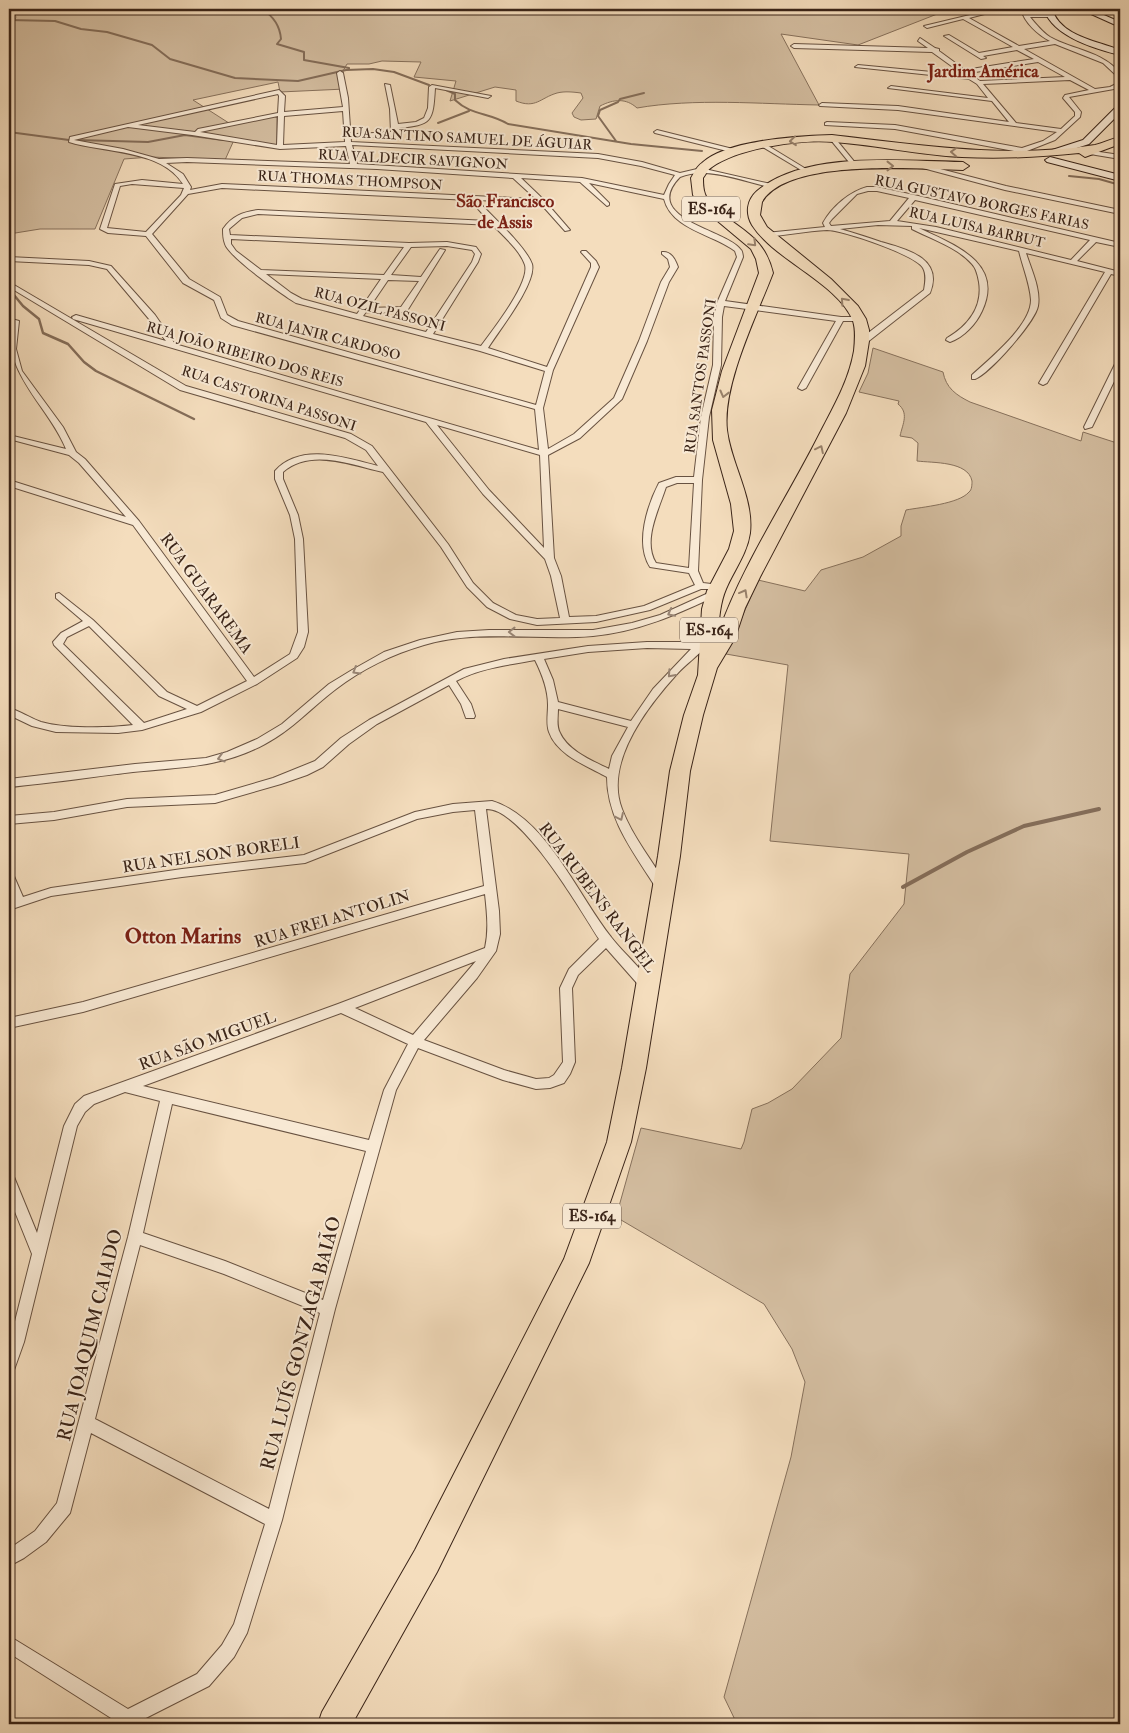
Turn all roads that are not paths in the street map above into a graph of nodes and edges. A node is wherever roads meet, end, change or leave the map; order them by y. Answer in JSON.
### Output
{"nodes":[{"id":1,"x":1001,"y":9,"type":"edge"},
{"id":2,"x":1022,"y":9,"type":"edge"},
{"id":3,"x":1084,"y":9,"type":"edge"},
{"id":4,"x":1048,"y":12,"type":"edge"},
{"id":5,"x":1026,"y":16,"type":"junction"},
{"id":6,"x":963,"y":17,"type":"junction"},
{"id":7,"x":1120,"y":25,"type":"edge"},
{"id":8,"x":927,"y":26,"type":"dead end"},
{"id":9,"x":947,"y":36,"type":"dead end"},
{"id":10,"x":920,"y":40,"type":"dead end"},
{"id":11,"x":1055,"y":42,"type":"junction"},
{"id":12,"x":794,"y":46,"type":"dead end"},
{"id":13,"x":1017,"y":48,"type":"junction"},
{"id":14,"x":937,"y":50,"type":"junction"},
{"id":15,"x":1120,"y":54,"type":"edge"},
{"id":16,"x":978,"y":55,"type":"junction"},
{"id":17,"x":1039,"y":60,"type":"junction"},
{"id":18,"x":858,"y":67,"type":"dead end"},
{"id":19,"x":996,"y":68,"type":"junction"},
{"id":20,"x":964,"y":72,"type":"junction"},
{"id":21,"x":340,"y":73,"type":"dead end"},
{"id":22,"x":1120,"y":76,"type":"edge"},
{"id":23,"x":971,"y":78,"type":"junction"},
{"id":24,"x":1072,"y":78,"type":"junction"},
{"id":25,"x":979,"y":83,"type":"junction"},
{"id":26,"x":1120,"y":84,"type":"edge"},
{"id":27,"x":387,"y":85,"type":"dead end"},
{"id":28,"x":891,"y":88,"type":"dead end"},
{"id":29,"x":1094,"y":90,"type":"junction"},
{"id":30,"x":488,"y":96,"type":"dead end"},
{"id":31,"x":994,"y":100,"type":"junction"},
{"id":32,"x":822,"y":105,"type":"dead end"},
{"id":33,"x":1120,"y":108,"type":"edge"},
{"id":34,"x":346,"y":109,"type":"junction"},
{"id":35,"x":281,"y":114,"type":"junction"},
{"id":36,"x":1013,"y":123,"type":"junction"},
{"id":37,"x":827,"y":124,"type":"dead end"},
{"id":38,"x":130,"y":126,"type":"junction"},
{"id":39,"x":395,"y":126,"type":"junction"},
{"id":40,"x":1061,"y":130,"type":"junction"},
{"id":41,"x":657,"y":132,"type":"dead end"},
{"id":42,"x":192,"y":133,"type":"junction"},
{"id":43,"x":832,"y":138,"type":"junction"},
{"id":44,"x":348,"y":140,"type":"junction"},
{"id":45,"x":1120,"y":140,"type":"edge"},
{"id":46,"x":763,"y":146,"type":"junction"},
{"id":47,"x":280,"y":147,"type":"junction"},
{"id":48,"x":1089,"y":147,"type":"junction"},
{"id":49,"x":735,"y":151,"type":"junction"},
{"id":50,"x":1026,"y":155,"type":"junction"},
{"id":51,"x":1049,"y":157,"type":"junction"},
{"id":52,"x":1120,"y":157,"type":"edge"},
{"id":53,"x":156,"y":161,"type":"junction"},
{"id":54,"x":354,"y":166,"type":"junction"},
{"id":55,"x":855,"y":166,"type":"junction"},
{"id":56,"x":921,"y":166,"type":"junction"},
{"id":57,"x":699,"y":172,"type":"junction"},
{"id":58,"x":808,"y":172,"type":"junction"},
{"id":59,"x":680,"y":175,"type":"junction"},
{"id":60,"x":516,"y":177,"type":"junction"},
{"id":61,"x":1120,"y":178,"type":"edge"},
{"id":62,"x":582,"y":180,"type":"junction"},
{"id":63,"x":769,"y":185,"type":"junction"},
{"id":64,"x":188,"y":190,"type":"junction"},
{"id":65,"x":666,"y":197,"type":"junction"},
{"id":66,"x":914,"y":197,"type":"junction"},
{"id":67,"x":473,"y":199,"type":"junction"},
{"id":68,"x":542,"y":201,"type":"junction"},
{"id":69,"x":607,"y":204,"type":"dead end"},
{"id":70,"x":1120,"y":212,"type":"edge"},
{"id":71,"x":893,"y":222,"type":"junction"},
{"id":72,"x":493,"y":223,"type":"junction"},
{"id":73,"x":904,"y":223,"type":"junction"},
{"id":74,"x":829,"y":228,"type":"junction"},
{"id":75,"x":567,"y":230,"type":"dead end"},
{"id":76,"x":148,"y":234,"type":"junction"},
{"id":77,"x":766,"y":235,"type":"junction"},
{"id":78,"x":226,"y":237,"type":"junction"},
{"id":79,"x":1094,"y":239,"type":"junction"},
{"id":80,"x":409,"y":245,"type":"junction"},
{"id":81,"x":1120,"y":245,"type":"edge"},
{"id":82,"x":1022,"y":249,"type":"junction"},
{"id":83,"x":442,"y":250,"type":"dead end"},
{"id":84,"x":584,"y":252,"type":"dead end"},
{"id":85,"x":664,"y":253,"type":"dead end"},
{"id":86,"x":9,"y":259,"type":"edge"},
{"id":87,"x":1073,"y":262,"type":"junction"},
{"id":88,"x":261,"y":272,"type":"junction"},
{"id":89,"x":1109,"y":272,"type":"junction"},
{"id":90,"x":1120,"y":274,"type":"edge"},
{"id":91,"x":387,"y":277,"type":"junction"},
{"id":92,"x":424,"y":279,"type":"junction"},
{"id":93,"x":9,"y":284,"type":"edge"},
{"id":94,"x":722,"y":303,"type":"junction"},
{"id":95,"x":755,"y":307,"type":"junction"},
{"id":96,"x":55,"y":311,"type":"junction"},
{"id":97,"x":361,"y":312,"type":"junction"},
{"id":98,"x":841,"y":318,"type":"junction"},
{"id":99,"x":859,"y":319,"type":"junction"},
{"id":100,"x":15,"y":321,"type":"dead end"},
{"id":101,"x":428,"y":335,"type":"junction"},
{"id":102,"x":950,"y":340,"type":"dead end"},
{"id":103,"x":862,"y":342,"type":"junction"},
{"id":104,"x":174,"y":347,"type":"junction"},
{"id":105,"x":483,"y":349,"type":"junction"},
{"id":106,"x":1120,"y":362,"type":"edge"},
{"id":107,"x":549,"y":370,"type":"junction"},
{"id":108,"x":975,"y":377,"type":"dead end"},
{"id":109,"x":1043,"y":384,"type":"dead end"},
{"id":110,"x":802,"y":388,"type":"dead end"},
{"id":111,"x":539,"y":408,"type":"junction"},
{"id":112,"x":429,"y":420,"type":"junction"},
{"id":113,"x":1088,"y":426,"type":"dead end"},
{"id":114,"x":9,"y":437,"type":"edge"},
{"id":115,"x":72,"y":453,"type":"junction"},
{"id":116,"x":544,"y":454,"type":"junction"},
{"id":117,"x":386,"y":470,"type":"junction"},
{"id":118,"x":698,"y":480,"type":"junction"},
{"id":119,"x":9,"y":483,"type":"edge"},
{"id":120,"x":136,"y":523,"type":"junction"},
{"id":121,"x":549,"y":558,"type":"junction"},
{"id":122,"x":693,"y":571,"type":"junction"},
{"id":123,"x":711,"y":589,"type":"junction"},
{"id":124,"x":59,"y":596,"type":"dead end"},
{"id":125,"x":711,"y":611,"type":"junction"},
{"id":126,"x":565,"y":619,"type":"junction"},
{"id":127,"x":733,"y":619,"type":"junction"},
{"id":128,"x":90,"y":622,"type":"junction"},
{"id":129,"x":705,"y":652,"type":"junction"},
{"id":130,"x":538,"y":658,"type":"junction"},
{"id":131,"x":450,"y":679,"type":"junction"},
{"id":132,"x":253,"y":682,"type":"junction"},
{"id":133,"x":553,"y":704,"type":"junction"},
{"id":134,"x":197,"y":710,"type":"junction"},
{"id":135,"x":9,"y":711,"type":"edge"},
{"id":136,"x":470,"y":716,"type":"dead end"},
{"id":137,"x":634,"y":725,"type":"junction"},
{"id":138,"x":142,"y":727,"type":"junction"},
{"id":139,"x":611,"y":775,"type":"junction"},
{"id":140,"x":9,"y":783,"type":"edge"},
{"id":141,"x":480,"y":806,"type":"junction"},
{"id":142,"x":501,"y":808,"type":"joint"},
{"id":143,"x":9,"y":820,"type":"edge"},
{"id":144,"x":9,"y":877,"type":"edge"},
{"id":145,"x":489,"y":888,"type":"junction"},
{"id":146,"x":663,"y":889,"type":"junction"},
{"id":147,"x":14,"y":904,"type":"edge"},
{"id":148,"x":606,"y":940,"type":"junction"},
{"id":149,"x":490,"y":951,"type":"junction"},
{"id":150,"x":647,"y":987,"type":"junction"},
{"id":151,"x":342,"y":1008,"type":"junction"},
{"id":152,"x":9,"y":1023,"type":"edge"},
{"id":153,"x":415,"y":1042,"type":"junction"},
{"id":154,"x":126,"y":1087,"type":"junction"},
{"id":155,"x":166,"y":1097,"type":"junction"},
{"id":156,"x":374,"y":1147,"type":"junction"},
{"id":157,"x":9,"y":1181,"type":"edge"},
{"id":158,"x":135,"y":1237,"type":"junction"},
{"id":159,"x":39,"y":1254,"type":"junction"},
{"id":160,"x":328,"y":1309,"type":"junction"},
{"id":161,"x":9,"y":1365,"type":"edge"},
{"id":162,"x":87,"y":1423,"type":"junction"},
{"id":163,"x":274,"y":1520,"type":"junction"},
{"id":164,"x":9,"y":1558,"type":"edge"},
{"id":165,"x":9,"y":1644,"type":"edge"},
{"id":166,"x":121,"y":1721,"type":"edge"},
{"id":167,"x":336,"y":1722,"type":"edge"}],
"edges":[{"from":1,"to":6,"type":"street"},
{"from":2,"to":5,"type":"street"},
{"from":3,"to":7,"type":"street"},
{"from":4,"to":5,"type":"street"},
{"from":4,"to":15,"type":"street"},
{"from":5,"to":11,"type":"street"},
{"from":6,"to":8,"type":"street"},
{"from":6,"to":13,"type":"street"},
{"from":9,"to":16,"type":"street"},
{"from":10,"to":14,"type":"street"},
{"from":11,"to":13,"type":"street"},
{"from":11,"to":22,"type":"street"},
{"from":12,"to":14,"type":"street"},
{"from":13,"to":16,"type":"street"},
{"from":13,"to":17,"type":"street"},
{"from":14,"to":20,"type":"street"},
{"from":16,"to":19,"type":"street"},
{"from":17,"to":19,"type":"street"},
{"from":17,"to":24,"type":"street"},
{"from":18,"to":23,"type":"street"},
{"from":19,"to":20,"type":"street"},
{"from":20,"to":23,"type":"street"},
{"from":21,"to":34,"type":"street"},
{"from":23,"to":25,"type":"street"},
{"from":24,"to":25,"type":"street"},
{"from":24,"to":29,"type":"street"},
{"from":25,"to":31,"type":"street"},
{"from":26,"to":29,"type":"street"},
{"from":27,"to":39,"type":"street"},
{"from":28,"to":31,"type":"street"},
{"from":29,"to":40,"type":"street"},
{"from":30,"to":39,"type":"street"},
{"from":31,"to":36,"type":"street"},
{"from":32,"to":36,"type":"street"},
{"from":33,"to":48,"type":"street"},
{"from":34,"to":35,"type":"street"},
{"from":34,"to":44,"type":"street"},
{"from":35,"to":38,"type":"street"},
{"from":35,"to":42,"type":"street"},
{"from":35,"to":47,"type":"street"},
{"from":36,"to":40,"type":"street"},
{"from":37,"to":50,"type":"street"},
{"from":38,"to":42,"type":"street","name":"RUA SANTINO SAMUEL DE ÁGUIAR"},
{"from":38,"to":53,"type":"street"},
{"from":39,"to":44,"type":"street"},
{"from":40,"to":50,"type":"street"},
{"from":41,"to":49,"type":"street"},
{"from":42,"to":47,"type":"street","name":"RUA SANTINO SAMUEL DE ÁGUIAR"},
{"from":43,"to":46,"type":"highway","one_way":true},
{"from":50,"to":43,"type":"highway","one_way":true},
{"from":43,"to":55,"type":"street"},
{"from":44,"to":47,"type":"street","name":"RUA SANTINO SAMUEL DE ÁGUIAR"},
{"from":44,"to":54,"type":"street"},
{"from":44,"to":59,"type":"street","name":"RUA SANTINO SAMUEL DE ÁGUIAR"},
{"from":45,"to":48,"type":"highway"},
{"from":46,"to":49,"type":"highway"},
{"from":46,"to":58,"type":"street"},
{"from":48,"to":50,"type":"highway"},
{"from":48,"to":51,"type":"highway"},
{"from":48,"to":52,"type":"street"},
{"from":49,"to":57,"type":"highway"},
{"from":50,"to":51,"type":"highway"},
{"from":50,"to":56,"type":"highway"},
{"from":51,"to":61,"type":"street"},
{"from":53,"to":54,"type":"street","name":"RUA VALDECIR SAVIGNON"},
{"from":53,"to":64,"type":"street"},
{"from":54,"to":60,"type":"street","name":"RUA VALDECIR SAVIGNON"},
{"from":55,"to":56,"type":"highway","one_way":true},
{"from":55,"to":58,"type":"highway"},
{"from":56,"to":70,"type":"street"},
{"from":57,"to":59,"type":"street"},
{"from":57,"to":63,"type":"street"},
{"from":57,"to":95,"type":"highway","number":"ES-164","one_way":true},
{"from":58,"to":63,"type":"highway"},
{"from":59,"to":65,"type":"street"},
{"from":60,"to":62,"type":"street","name":"RUA VALDECIR SAVIGNON"},
{"from":60,"to":68,"type":"street"},
{"from":62,"to":65,"type":"street","name":"RUA VALDECIR SAVIGNON"},
{"from":62,"to":69,"type":"street"},
{"from":63,"to":77,"type":"highway","number":"ES-164"},
{"from":64,"to":67,"type":"street","name":"RUA THOMAS THOMPSON"},
{"from":64,"to":76,"type":"street"},
{"from":64,"to":76,"type":"street","name":"RUA THOMAS THOMPSON"},
{"from":65,"to":94,"type":"street","name":"RUA SANTOS PASSONI"},
{"from":66,"to":71,"type":"street"},
{"from":66,"to":74,"type":"street","name":"RUA GUSTAVO BORGES FARIAS"},
{"from":66,"to":79,"type":"street","name":"RUA GUSTAVO BORGES FARIAS"},
{"from":67,"to":68,"type":"street","name":"RUA THOMAS THOMPSON"},
{"from":67,"to":72,"type":"street"},
{"from":68,"to":75,"type":"street"},
{"from":71,"to":73,"type":"street","name":"RUA LUISA BARBUT"},
{"from":71,"to":74,"type":"street","name":"RUA LUISA BARBUT"},
{"from":72,"to":78,"type":"street"},
{"from":72,"to":105,"type":"street"},
{"from":73,"to":82,"type":"street","name":"RUA LUISA BARBUT"},
{"from":73,"to":102,"type":"street"},
{"from":74,"to":77,"type":"street","name":"RUA LUISA BARBUT"},
{"from":74,"to":103,"type":"street"},
{"from":76,"to":111,"type":"street","name":"RUA JANIR CARDOSO"},
{"from":99,"to":77,"type":"highway","number":"ES-164","one_way":true},
{"from":78,"to":80,"type":"street"},
{"from":78,"to":88,"type":"street","name":"RUA OZIL PASSONI"},
{"from":79,"to":81,"type":"street","name":"RUA GUSTAVO BORGES FARIAS"},
{"from":79,"to":87,"type":"street"},
{"from":80,"to":91,"type":"street"},
{"from":80,"to":101,"type":"street"},
{"from":82,"to":87,"type":"street","name":"RUA LUISA BARBUT"},
{"from":82,"to":108,"type":"street"},
{"from":83,"to":92,"type":"street"},
{"from":84,"to":107,"type":"street"},
{"from":85,"to":116,"type":"street"},
{"from":86,"to":104,"type":"street"},
{"from":87,"to":89,"type":"street","name":"RUA LUISA BARBUT"},
{"from":88,"to":91,"type":"street"},
{"from":88,"to":97,"type":"street","name":"RUA OZIL PASSONI"},
{"from":89,"to":90,"type":"street","name":"RUA LUISA BARBUT"},
{"from":89,"to":109,"type":"street"},
{"from":91,"to":92,"type":"street"},
{"from":91,"to":97,"type":"street"},
{"from":92,"to":97,"type":"street"},
{"from":93,"to":96,"type":"street","name":"RUA CASTORINA PASSONI"},
{"from":94,"to":95,"type":"street"},
{"from":94,"to":118,"type":"street","name":"RUA SANTOS PASSONI"},
{"from":95,"to":98,"type":"street"},
{"from":95,"to":123,"type":"highway","number":"ES-164","one_way":true},
{"from":96,"to":104,"type":"street","name":"RUA JOÃO RIBEIRO DOS REIS"},
{"from":96,"to":117,"type":"street","name":"RUA CASTORINA PASSONI"},
{"from":97,"to":101,"type":"street","name":"RUA OZIL PASSONI"},
{"from":98,"to":99,"type":"street"},
{"from":98,"to":110,"type":"street"},
{"from":99,"to":103,"type":"highway","number":"ES-164"},
{"from":100,"to":115,"type":"street"},
{"from":101,"to":105,"type":"street","name":"RUA OZIL PASSONI"},
{"from":127,"to":103,"type":"highway","number":"ES-164","one_way":true},
{"from":104,"to":112,"type":"street","name":"RUA JOÃO RIBEIRO DOS REIS"},
{"from":105,"to":107,"type":"street","name":"RUA OZIL PASSONI"},
{"from":106,"to":113,"type":"street"},
{"from":107,"to":111,"type":"street"},
{"from":111,"to":116,"type":"street"},
{"from":112,"to":116,"type":"street","name":"RUA JOÃO RIBEIRO DOS REIS"},
{"from":112,"to":121,"type":"street"},
{"from":114,"to":115,"type":"street"},
{"from":115,"to":120,"type":"street","name":"RUA GUARAREMA"},
{"from":116,"to":121,"type":"street"},
{"from":117,"to":126,"type":"street","name":"RUA CASTORINA PASSONI"},
{"from":117,"to":132,"type":"street"},
{"from":118,"to":122,"type":"street","name":"RUA SANTOS PASSONI"},
{"from":118,"to":122,"type":"street"},
{"from":119,"to":120,"type":"street"},
{"from":120,"to":132,"type":"street","name":"RUA GUARAREMA"},
{"from":121,"to":126,"type":"street"},
{"from":122,"to":123,"type":"street","name":"RUA SANTOS PASSONI"},
{"from":123,"to":125,"type":"highway","number":"ES-164"},
{"from":123,"to":126,"type":"street","name":"RUA CASTORINA PASSONI"},
{"from":123,"to":140,"type":"street","one_way":true},
{"from":124,"to":128,"type":"street"},
{"from":125,"to":127,"type":"highway"},
{"from":125,"to":129,"type":"highway","number":"ES-164"},
{"from":127,"to":129,"type":"highway","number":"ES-164"},
{"from":128,"to":134,"type":"street"},
{"from":128,"to":138,"type":"street"},
{"from":129,"to":130,"type":"street"},
{"from":129,"to":137,"type":"street","one_way":true},
{"from":129,"to":146,"type":"highway","number":"ES-164"},
{"from":130,"to":131,"type":"street"},
{"from":130,"to":133,"type":"street"},
{"from":131,"to":136,"type":"street"},
{"from":131,"to":143,"type":"street"},
{"from":132,"to":134,"type":"street"},
{"from":133,"to":137,"type":"street"},
{"from":133,"to":139,"type":"street"},
{"from":134,"to":138,"type":"street"},
{"from":135,"to":138,"type":"street"},
{"from":137,"to":139,"type":"street"},
{"from":139,"to":146,"type":"street","one_way":true},
{"from":141,"to":142,"type":"street","name":"RUA NELSON BORELI"},
{"from":141,"to":145,"type":"street"},
{"from":141,"to":147,"type":"street","name":"RUA NELSON BORELI"},
{"from":142,"to":148,"type":"street","name":"RUA RUBENS RANGEL"},
{"from":144,"to":147,"type":"street"},
{"from":145,"to":149,"type":"street"},
{"from":145,"to":152,"type":"street","name":"RUA FREI ANTOLIN"},
{"from":146,"to":150,"type":"highway","number":"ES-164"},
{"from":148,"to":150,"type":"street","name":"RUA RUBENS RANGEL"},
{"from":148,"to":153,"type":"street"},
{"from":149,"to":151,"type":"street","name":"RUA SÃO MIGUEL"},
{"from":149,"to":153,"type":"street","name":"RUA LUÍS GONZAGA BAIÃO"},
{"from":150,"to":167,"type":"highway","number":"ES-164"},
{"from":151,"to":153,"type":"street"},
{"from":151,"to":154,"type":"street","name":"RUA SÃO MIGUEL"},
{"from":153,"to":156,"type":"street","name":"RUA LUÍS GONZAGA BAIÃO"},
{"from":154,"to":155,"type":"street"},
{"from":154,"to":159,"type":"street","name":"RUA SÃO MIGUEL"},
{"from":155,"to":156,"type":"street"},
{"from":155,"to":158,"type":"street","name":"RUA JOAQUIM CAIADO"},
{"from":156,"to":160,"type":"street","name":"RUA LUÍS GONZAGA BAIÃO"},
{"from":157,"to":159,"type":"street"},
{"from":158,"to":160,"type":"street"},
{"from":158,"to":162,"type":"street","name":"RUA JOAQUIM CAIADO"},
{"from":159,"to":161,"type":"street","name":"RUA SÃO MIGUEL"},
{"from":160,"to":163,"type":"street","name":"RUA LUÍS GONZAGA BAIÃO"},
{"from":162,"to":163,"type":"street"},
{"from":162,"to":164,"type":"street","name":"RUA JOAQUIM CAIADO"},
{"from":163,"to":166,"type":"street","name":"RUA LUÍS GONZAGA BAIÃO"},
{"from":165,"to":166,"type":"street"}]}
